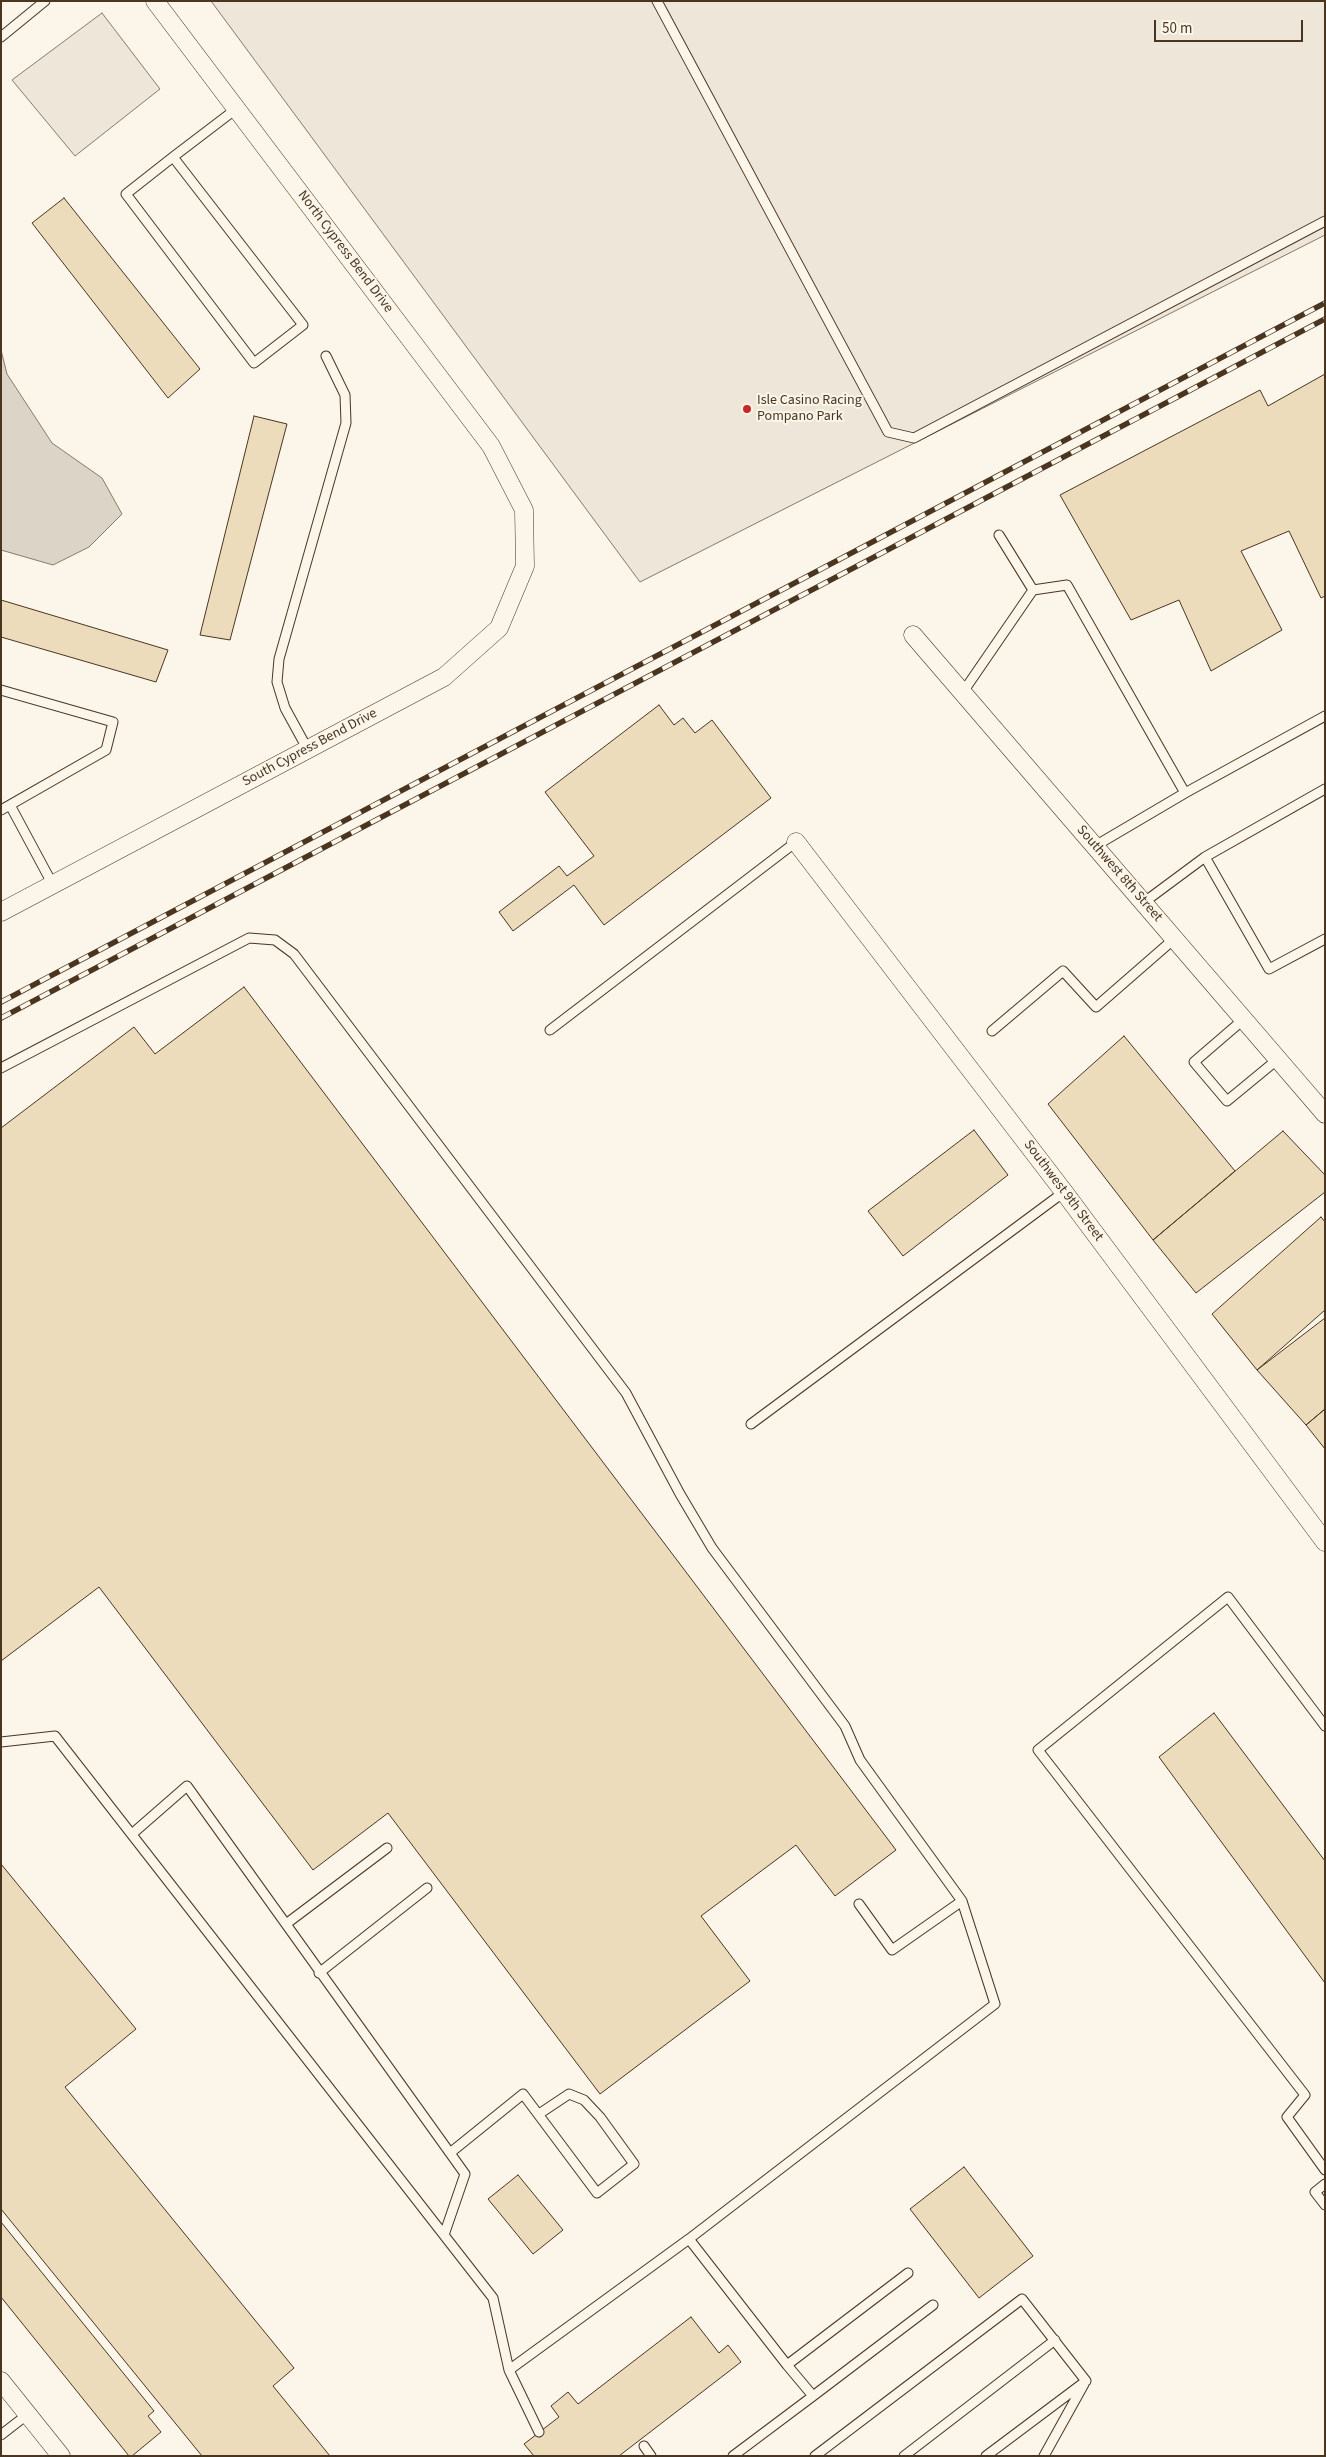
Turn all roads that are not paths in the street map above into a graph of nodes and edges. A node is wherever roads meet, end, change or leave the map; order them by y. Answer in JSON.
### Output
{"nodes":[{"id":1,"x":45,"y":1,"type":"edge"},
{"id":2,"x":155,"y":1,"type":"edge"},
{"id":3,"x":657,"y":1,"type":"edge"},
{"id":4,"x":1,"y":37,"type":"edge"},
{"id":5,"x":236,"y":109,"type":"junction"},
{"id":6,"x":174,"y":157,"type":"junction"},
{"id":7,"x":1325,"y":221,"type":"edge"},
{"id":8,"x":326,"y":356,"type":"dead end"},
{"id":9,"x":524,"y":510,"type":"joint"},
{"id":10,"x":999,"y":535,"type":"dead end"},
{"id":11,"x":1033,"y":590,"type":"junction"},
{"id":12,"x":913,"y":634,"type":"dead end"},
{"id":13,"x":1,"y":690,"type":"edge"},
{"id":14,"x":962,"y":692,"type":"junction"},
{"id":15,"x":1325,"y":716,"type":"edge"},
{"id":16,"x":308,"y":750,"type":"junction"},
{"id":17,"x":1325,"y":789,"type":"edge"},
{"id":18,"x":1185,"y":793,"type":"junction"},
{"id":19,"x":6,"y":807,"type":"edge"},
{"id":20,"x":796,"y":842,"type":"joint"},
{"id":21,"x":1095,"y":846,"type":"junction"},
{"id":22,"x":1204,"y":857,"type":"junction"},
{"id":23,"x":53,"y":885,"type":"junction"},
{"id":24,"x":1143,"y":903,"type":"junction"},
{"id":25,"x":1,"y":912,"type":"edge"},
{"id":26,"x":1174,"y":939,"type":"junction"},
{"id":27,"x":1325,"y":939,"type":"edge"},
{"id":28,"x":1244,"y":1019,"type":"junction"},
{"id":29,"x":550,"y":1030,"type":"dead end"},
{"id":30,"x":992,"y":1031,"type":"dead end"},
{"id":31,"x":1278,"y":1059,"type":"junction"},
{"id":32,"x":1,"y":1068,"type":"edge"},
{"id":33,"x":1325,"y":1114,"type":"edge"},
{"id":34,"x":1064,"y":1192,"type":"junction"},
{"id":35,"x":751,"y":1424,"type":"dead end"},
{"id":36,"x":1325,"y":1542,"type":"edge"},
{"id":37,"x":1325,"y":1726,"type":"edge"},
{"id":38,"x":1,"y":1742,"type":"edge"},
{"id":39,"x":132,"y":1834,"type":"junction"},
{"id":40,"x":387,"y":1848,"type":"dead end"},
{"id":41,"x":427,"y":1888,"type":"dead end"},
{"id":42,"x":962,"y":1901,"type":"junction"},
{"id":43,"x":858,"y":1904,"type":"dead end"},
{"id":44,"x":286,"y":1924,"type":"junction"},
{"id":45,"x":319,"y":1972,"type":"junction"},
{"id":46,"x":539,"y":2114,"type":"junction"},
{"id":47,"x":450,"y":2154,"type":"junction"},
{"id":48,"x":1325,"y":2170,"type":"edge"},
{"id":49,"x":1325,"y":2184,"type":"edge"},
{"id":50,"x":1325,"y":2205,"type":"edge"},
{"id":51,"x":444,"y":2235,"type":"junction"},
{"id":52,"x":689,"y":2239,"type":"junction"},
{"id":53,"x":908,"y":2272,"type":"dead end"},
{"id":54,"x":933,"y":2305,"type":"dead end"},
{"id":55,"x":1055,"y":2340,"type":"junction"},
{"id":56,"x":787,"y":2365,"type":"junction"},
{"id":57,"x":509,"y":2370,"type":"junction"},
{"id":58,"x":1,"y":2381,"type":"edge"},
{"id":59,"x":1086,"y":2381,"type":"junction"},
{"id":60,"x":813,"y":2396,"type":"junction"},
{"id":61,"x":28,"y":2414,"type":"junction"},
{"id":62,"x":540,"y":2432,"type":"dead end"},
{"id":63,"x":1,"y":2435,"type":"edge"},
{"id":64,"x":644,"y":2446,"type":"dead end"},
{"id":65,"x":61,"y":2456,"type":"edge"},
{"id":66,"x":651,"y":2456,"type":"edge"},
{"id":67,"x":734,"y":2456,"type":"edge"},
{"id":68,"x":815,"y":2456,"type":"edge"},
{"id":69,"x":904,"y":2456,"type":"edge"},
{"id":70,"x":986,"y":2456,"type":"edge"},
{"id":71,"x":1044,"y":2456,"type":"edge"}],
"edges":[{"from":1,"to":4,"type":"lane"},
{"from":2,"to":5,"type":"street","name":"North Cypress Bend Drive"},
{"from":3,"to":7,"type":"lane"},
{"from":5,"to":6,"type":"lane"},
{"from":5,"to":9,"type":"street","name":"North Cypress Bend Drive"},
{"from":6,"to":6,"type":"lane"},
{"from":8,"to":16,"type":"lane"},
{"from":9,"to":16,"type":"street","name":"South Cypress Bend Drive"},
{"from":10,"to":11,"type":"lane"},
{"from":11,"to":14,"type":"lane"},
{"from":11,"to":18,"type":"lane"},
{"from":12,"to":14,"type":"street","name":"Southwest 8th Street"},
{"from":13,"to":19,"type":"lane"},
{"from":14,"to":21,"type":"street","name":"Southwest 8th Street"},
{"from":15,"to":18,"type":"lane"},
{"from":16,"to":23,"type":"street","name":"South Cypress Bend Drive"},
{"from":17,"to":22,"type":"lane"},
{"from":18,"to":21,"type":"lane"},
{"from":19,"to":23,"type":"lane"},
{"from":20,"to":29,"type":"lane"},
{"from":20,"to":34,"type":"street","name":"Southwest 9th Street"},
{"from":21,"to":24,"type":"street","name":"Southwest 8th Street"},
{"from":22,"to":24,"type":"lane"},
{"from":22,"to":27,"type":"lane"},
{"from":23,"to":25,"type":"street","name":"South Cypress Bend Drive"},
{"from":24,"to":26,"type":"street","name":"Southwest 8th Street"},
{"from":26,"to":28,"type":"street","name":"Southwest 8th Street"},
{"from":26,"to":30,"type":"lane"},
{"from":28,"to":31,"type":"street","name":"Southwest 8th Street"},
{"from":28,"to":31,"type":"lane"},
{"from":31,"to":33,"type":"street","name":"Southwest 8th Street"},
{"from":32,"to":42,"type":"lane"},
{"from":34,"to":35,"type":"lane"},
{"from":34,"to":36,"type":"street","name":"Southwest 9th Street"},
{"from":37,"to":48,"type":"lane"},
{"from":38,"to":39,"type":"lane"},
{"from":39,"to":44,"type":"lane"},
{"from":39,"to":51,"type":"lane"},
{"from":40,"to":44,"type":"lane"},
{"from":41,"to":45,"type":"lane"},
{"from":42,"to":43,"type":"lane"},
{"from":42,"to":52,"type":"lane"},
{"from":44,"to":45,"type":"lane"},
{"from":45,"to":47,"type":"lane"},
{"from":46,"to":46,"type":"lane"},
{"from":46,"to":47,"type":"lane"},
{"from":47,"to":51,"type":"lane"},
{"from":49,"to":50,"type":"lane"},
{"from":51,"to":57,"type":"lane"},
{"from":52,"to":56,"type":"lane"},
{"from":52,"to":57,"type":"lane"},
{"from":53,"to":56,"type":"lane"},
{"from":54,"to":60,"type":"lane"},
{"from":55,"to":59,"type":"lane"},
{"from":55,"to":68,"type":"lane"},
{"from":55,"to":69,"type":"lane"},
{"from":56,"to":60,"type":"lane"},
{"from":57,"to":62,"type":"lane"},
{"from":58,"to":61,"type":"street"},
{"from":59,"to":70,"type":"lane"},
{"from":59,"to":71,"type":"lane"},
{"from":60,"to":67,"type":"lane"},
{"from":61,"to":63,"type":"lane"},
{"from":61,"to":65,"type":"street"},
{"from":64,"to":66,"type":"lane"}]}
